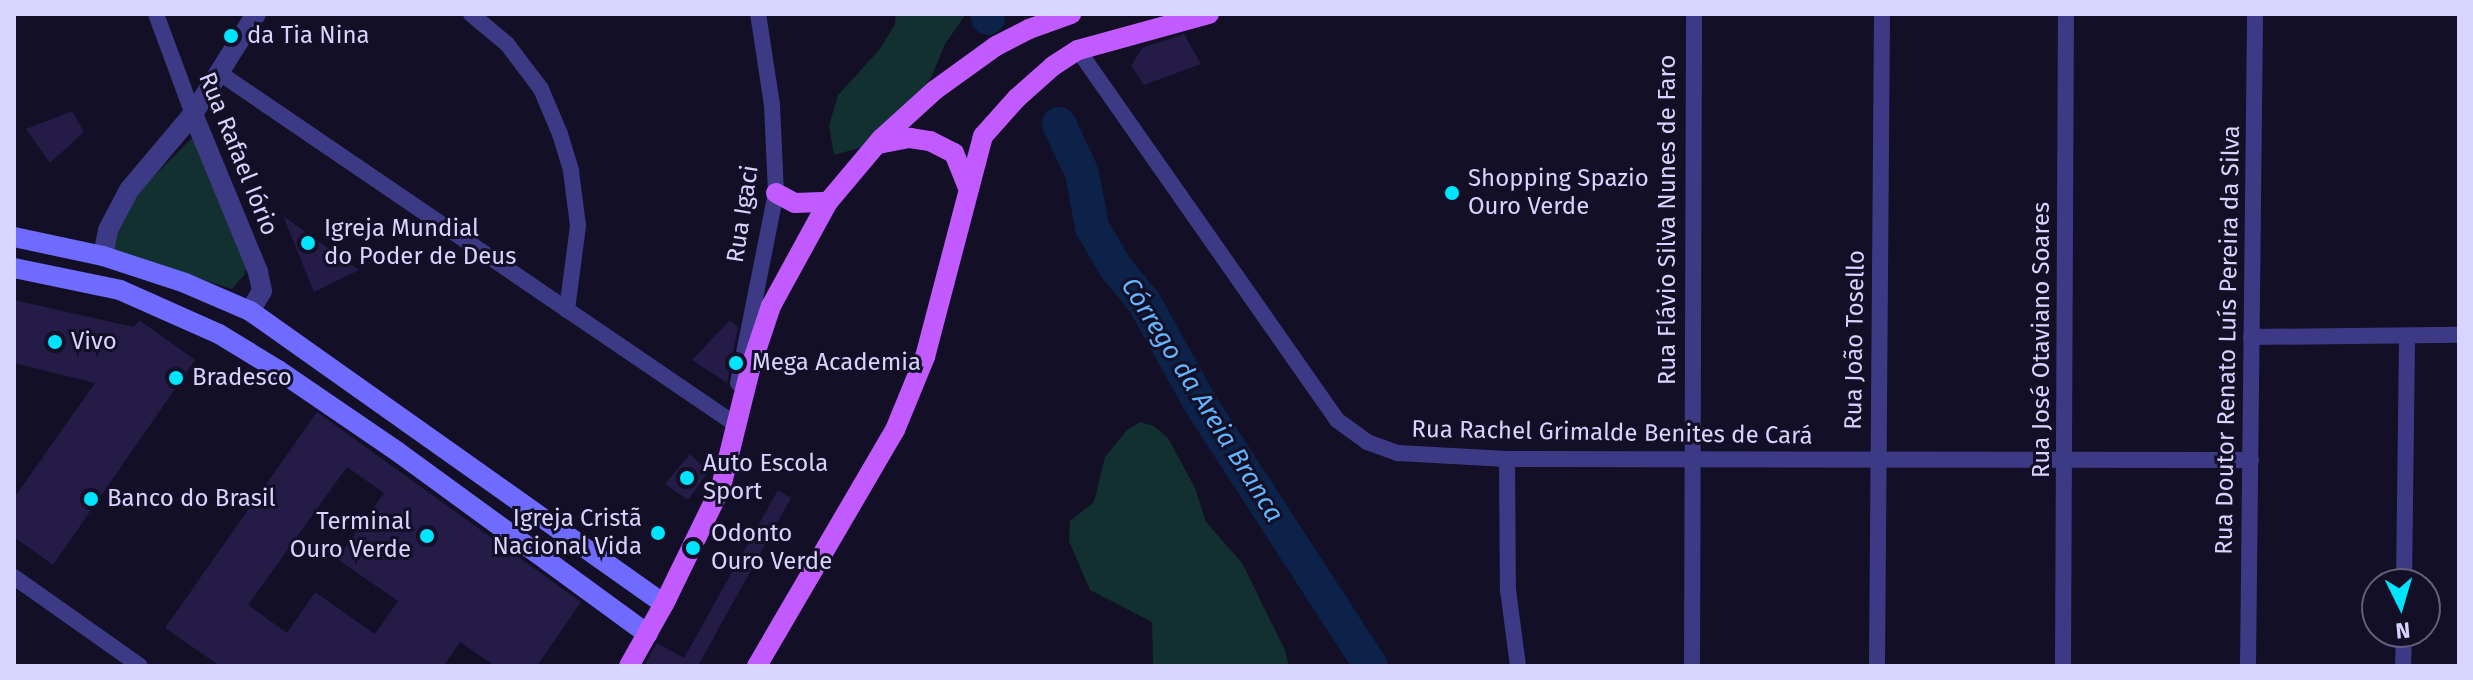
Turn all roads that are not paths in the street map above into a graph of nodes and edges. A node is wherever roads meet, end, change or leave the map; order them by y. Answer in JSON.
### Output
{"nodes":[{"id":1,"x":156,"y":14,"type":"edge"},
{"id":2,"x":256,"y":14,"type":"edge"},
{"id":3,"x":471,"y":14,"type":"edge"},
{"id":4,"x":758,"y":14,"type":"edge"},
{"id":5,"x":1209,"y":14,"type":"edge"},
{"id":6,"x":1694,"y":14,"type":"edge"},
{"id":7,"x":1882,"y":14,"type":"edge"},
{"id":8,"x":2066,"y":14,"type":"edge"},
{"id":9,"x":2255,"y":14,"type":"edge"},
{"id":10,"x":1057,"y":16,"type":"edge"},
{"id":11,"x":1078,"y":50,"type":"junction"},
{"id":12,"x":218,"y":72,"type":"junction"},
{"id":13,"x":193,"y":114,"type":"junction"},
{"id":14,"x":876,"y":145,"type":"junction"},
{"id":15,"x":967,"y":186,"type":"junction"},
{"id":16,"x":776,"y":193,"type":"junction"},
{"id":17,"x":828,"y":202,"type":"junction"},
{"id":18,"x":14,"y":237,"type":"edge"},
{"id":19,"x":103,"y":256,"type":"junction"},
{"id":20,"x":14,"y":268,"type":"edge"},
{"id":21,"x":120,"y":290,"type":"junction"},
{"id":22,"x":567,"y":310,"type":"junction"},
{"id":23,"x":250,"y":311,"type":"junction"},
{"id":24,"x":219,"y":334,"type":"junction"},
{"id":25,"x":2459,"y":335,"type":"edge"},
{"id":26,"x":2407,"y":336,"type":"junction"},
{"id":27,"x":2251,"y":337,"type":"junction"},
{"id":28,"x":373,"y":397,"type":"junction"},
{"id":29,"x":350,"y":419,"type":"junction"},
{"id":30,"x":734,"y":423,"type":"junction"},
{"id":31,"x":1507,"y":459,"type":"junction"},
{"id":32,"x":1691,"y":460,"type":"junction"},
{"id":33,"x":2251,"y":460,"type":"junction"},
{"id":34,"x":1878,"y":462,"type":"junction"},
{"id":35,"x":2066,"y":462,"type":"junction"},
{"id":36,"x":2404,"y":568,"type":"edge"},
{"id":37,"x":14,"y":577,"type":"edge"},
{"id":38,"x":664,"y":604,"type":"junction"},
{"id":39,"x":648,"y":634,"type":"junction"},
{"id":40,"x":140,"y":666,"type":"edge"},
{"id":41,"x":629,"y":666,"type":"edge"},
{"id":42,"x":757,"y":666,"type":"edge"},
{"id":43,"x":1518,"y":666,"type":"edge"},
{"id":44,"x":1692,"y":666,"type":"edge"},
{"id":45,"x":1877,"y":666,"type":"edge"},
{"id":46,"x":2063,"y":666,"type":"edge"},
{"id":47,"x":2248,"y":666,"type":"edge"}],
"edges":[{"from":1,"to":13,"type":"street","name":"Rua Rafael Iório"},
{"from":2,"to":12,"type":"street"},
{"from":3,"to":22,"type":"street"},
{"from":4,"to":16,"type":"street","name":"Rua Igaci"},
{"from":5,"to":11,"type":"main road"},
{"from":6,"to":32,"type":"street","name":"Rua Flávio Silva Nunes de Faro"},
{"from":7,"to":34,"type":"street","name":"Rua João Tosello"},
{"from":8,"to":35,"type":"street","name":"Rua José Otaviano Soares"},
{"from":9,"to":27,"type":"street","name":"Rua Doutor Renato Luís Pereira da Silva"},
{"from":10,"to":11,"type":"main road"},
{"from":10,"to":14,"type":"main road"},
{"from":11,"to":15,"type":"main road"},
{"from":11,"to":31,"type":"street","name":"Rua Rachel Grimalde Benites de Cará"},
{"from":12,"to":13,"type":"street"},
{"from":12,"to":22,"type":"street"},
{"from":13,"to":19,"type":"street"},
{"from":13,"to":23,"type":"street","name":"Rua Rafael Iório"},
{"from":14,"to":15,"type":"main road"},
{"from":14,"to":17,"type":"main road"},
{"from":15,"to":42,"type":"main road"},
{"from":16,"to":17,"type":"main road"},
{"from":16,"to":30,"type":"street","name":"Rua Igaci"},
{"from":17,"to":30,"type":"main road"},
{"from":18,"to":19,"type":"main road"},
{"from":19,"to":21,"type":"main road"},
{"from":19,"to":23,"type":"main road"},
{"from":20,"to":21,"type":"main road"},
{"from":21,"to":24,"type":"main road"},
{"from":22,"to":30,"type":"street"},
{"from":23,"to":24,"type":"main road"},
{"from":23,"to":28,"type":"main road"},
{"from":24,"to":29,"type":"main road"},
{"from":25,"to":26,"type":"street"},
{"from":26,"to":27,"type":"street"},
{"from":26,"to":36,"type":"street"},
{"from":27,"to":33,"type":"street","name":"Rua Doutor Renato Luís Pereira da Silva"},
{"from":28,"to":29,"type":"main road"},
{"from":28,"to":38,"type":"main road"},
{"from":29,"to":39,"type":"main road"},
{"from":30,"to":38,"type":"main road"},
{"from":31,"to":32,"type":"street","name":"Rua Rachel Grimalde Benites de Cará"},
{"from":31,"to":43,"type":"street"},
{"from":32,"to":34,"type":"street","name":"Rua Rachel Grimalde Benites de Cará"},
{"from":32,"to":44,"type":"street","name":"Rua Flávio Silva Nunes de Faro"},
{"from":33,"to":35,"type":"street","name":"Rua Rachel Grimalde Benites de Cará"},
{"from":33,"to":47,"type":"street","name":"Rua Doutor Renato Luís Pereira da Silva"},
{"from":34,"to":35,"type":"street","name":"Rua Rachel Grimalde Benites de Cará"},
{"from":34,"to":45,"type":"street","name":"Rua João Tosello"},
{"from":35,"to":46,"type":"street","name":"Rua José Otaviano Soares"},
{"from":37,"to":40,"type":"street"},
{"from":38,"to":39,"type":"main road"},
{"from":39,"to":41,"type":"main road"}]}
